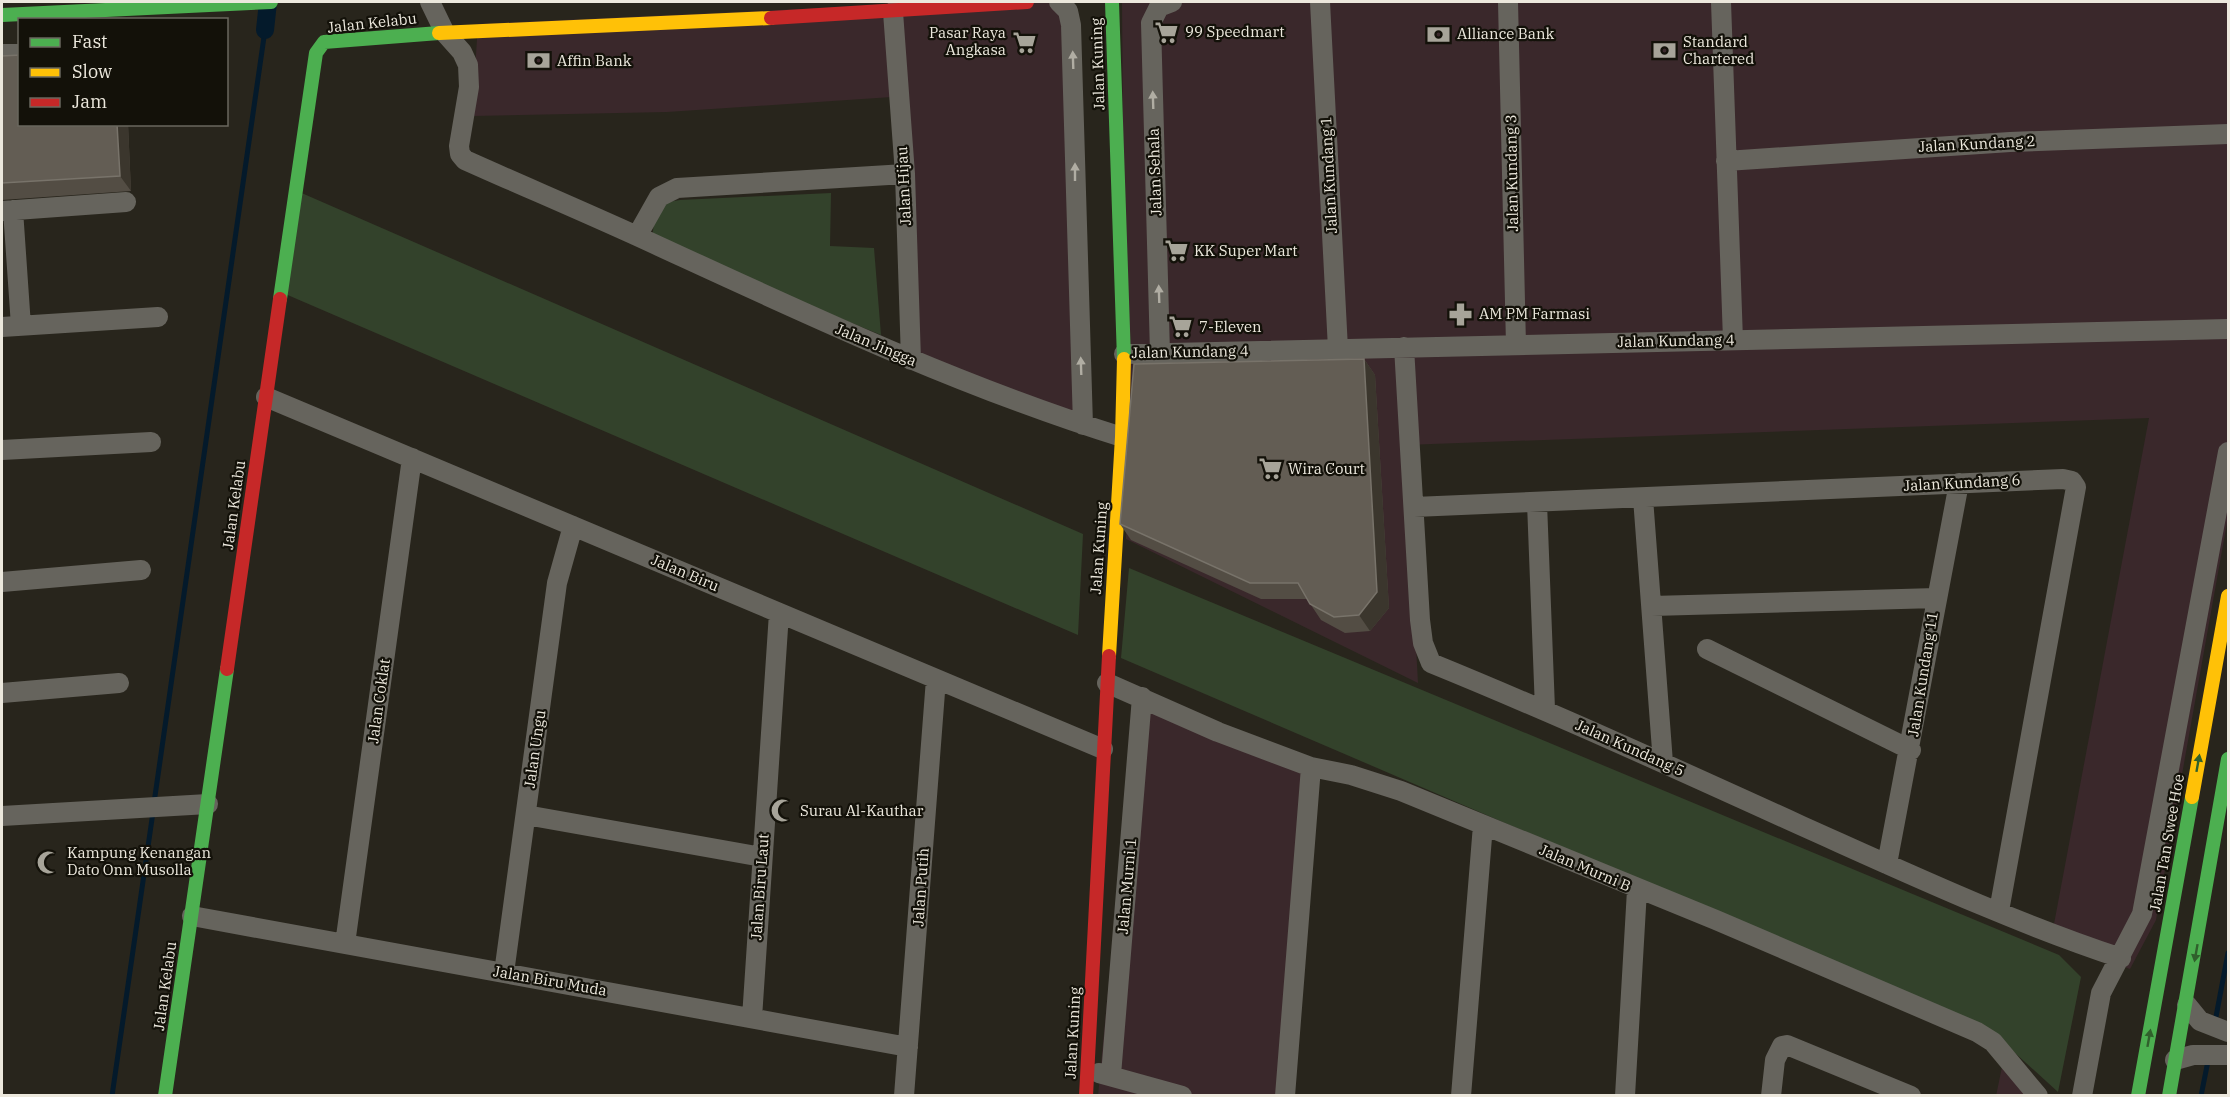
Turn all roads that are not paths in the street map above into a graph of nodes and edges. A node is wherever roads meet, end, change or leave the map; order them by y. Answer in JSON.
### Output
{"nodes":[{"id":1,"x":98,"y":2,"type":"edge"},
{"id":2,"x":271,"y":2,"type":"edge"},
{"id":3,"x":430,"y":2,"type":"edge"},
{"id":4,"x":1027,"y":2,"type":"edge"},
{"id":5,"x":1059,"y":2,"type":"edge"},
{"id":6,"x":1112,"y":2,"type":"edge"},
{"id":7,"x":1172,"y":2,"type":"edge"},
{"id":8,"x":1320,"y":2,"type":"edge"},
{"id":9,"x":1508,"y":2,"type":"edge"},
{"id":10,"x":1721,"y":2,"type":"edge"},
{"id":11,"x":113,"y":11,"type":"junction"},
{"id":12,"x":893,"y":12,"type":"junction"},
{"id":13,"x":2,"y":15,"type":"edge"},
{"id":14,"x":445,"y":33,"type":"junction"},
{"id":15,"x":2,"y":54,"type":"edge"},
{"id":16,"x":18,"y":54,"type":"edge"},
{"id":17,"x":2229,"y":134,"type":"edge"},
{"id":18,"x":1726,"y":161,"type":"junction"},
{"id":19,"x":905,"y":174,"type":"junction"},
{"id":20,"x":126,"y":202,"type":"dead end"},
{"id":21,"x":7,"y":211,"type":"edge"},
{"id":22,"x":637,"y":236,"type":"junction"},
{"id":23,"x":158,"y":317,"type":"dead end"},
{"id":24,"x":11,"y":327,"type":"edge"},
{"id":25,"x":2229,"y":329,"type":"edge"},
{"id":26,"x":1733,"y":340,"type":"junction"},
{"id":27,"x":1516,"y":345,"type":"junction"},
{"id":28,"x":1404,"y":347,"type":"junction"},
{"id":29,"x":1338,"y":349,"type":"junction"},
{"id":30,"x":1160,"y":353,"type":"junction"},
{"id":31,"x":1124,"y":354,"type":"junction"},
{"id":32,"x":911,"y":360,"type":"junction"},
{"id":33,"x":266,"y":397,"type":"junction"},
{"id":34,"x":1083,"y":425,"type":"junction"},
{"id":35,"x":1122,"y":437,"type":"junction"},
{"id":36,"x":151,"y":442,"type":"dead end"},
{"id":37,"x":2,"y":450,"type":"edge"},
{"id":38,"x":2229,"y":452,"type":"edge"},
{"id":39,"x":412,"y":458,"type":"junction"},
{"id":40,"x":1959,"y":483,"type":"junction"},
{"id":41,"x":1643,"y":498,"type":"junction"},
{"id":42,"x":1537,"y":503,"type":"junction"},
{"id":43,"x":1414,"y":507,"type":"junction"},
{"id":44,"x":573,"y":526,"type":"junction"},
{"id":45,"x":141,"y":570,"type":"dead end"},
{"id":46,"x":2,"y":582,"type":"edge"},
{"id":47,"x":2229,"y":597,"type":"edge"},
{"id":48,"x":1936,"y":598,"type":"junction"},
{"id":49,"x":1652,"y":606,"type":"junction"},
{"id":50,"x":779,"y":613,"type":"junction"},
{"id":51,"x":1707,"y":648,"type":"dead end"},
{"id":52,"x":936,"y":679,"type":"junction"},
{"id":53,"x":119,"y":683,"type":"dead end"},
{"id":54,"x":1107,"y":683,"type":"junction"},
{"id":55,"x":2,"y":693,"type":"edge"},
{"id":56,"x":1142,"y":697,"type":"junction"},
{"id":57,"x":1545,"y":710,"type":"junction"},
{"id":58,"x":1103,"y":749,"type":"junction"},
{"id":59,"x":1911,"y":750,"type":"junction"},
{"id":60,"x":2229,"y":759,"type":"edge"},
{"id":61,"x":1663,"y":763,"type":"junction"},
{"id":62,"x":1311,"y":767,"type":"junction"},
{"id":63,"x":2226,"y":773,"type":"junction"},
{"id":64,"x":2229,"y":789,"type":"edge"},
{"id":65,"x":208,"y":804,"type":"junction"},
{"id":66,"x":526,"y":815,"type":"junction"},
{"id":67,"x":2,"y":816,"type":"edge"},
{"id":68,"x":2188,"y":821,"type":"junction"},
{"id":69,"x":1483,"y":825,"type":"junction"},
{"id":70,"x":2223,"y":832,"type":"edge"},
{"id":71,"x":2184,"y":847,"type":"junction"},
{"id":72,"x":2214,"y":850,"type":"junction"},
{"id":73,"x":2229,"y":854,"type":"edge"},
{"id":74,"x":762,"y":857,"type":"junction"},
{"id":75,"x":1887,"y":864,"type":"junction"},
{"id":76,"x":2219,"y":881,"type":"dead end"},
{"id":77,"x":1637,"y":890,"type":"junction"},
{"id":78,"x":2206,"y":896,"type":"junction"},
{"id":79,"x":1998,"y":911,"type":"junction"},
{"id":80,"x":192,"y":916,"type":"junction"},
{"id":81,"x":345,"y":944,"type":"junction"},
{"id":82,"x":2121,"y":958,"type":"junction"},
{"id":83,"x":504,"y":973,"type":"junction"},
{"id":84,"x":2187,"y":1005,"type":"junction"},
{"id":85,"x":752,"y":1018,"type":"junction"},
{"id":86,"x":2229,"y":1032,"type":"edge"},
{"id":87,"x":908,"y":1047,"type":"junction"},
{"id":88,"x":2229,"y":1055,"type":"edge"},
{"id":89,"x":2175,"y":1060,"type":"junction"},
{"id":90,"x":1088,"y":1071,"type":"junction"},
{"id":91,"x":1111,"y":1075,"type":"junction"},
{"id":92,"x":165,"y":1095,"type":"edge"},
{"id":93,"x":904,"y":1095,"type":"edge"},
{"id":94,"x":1086,"y":1095,"type":"edge"},
{"id":95,"x":1182,"y":1095,"type":"edge"},
{"id":96,"x":1285,"y":1095,"type":"edge"},
{"id":97,"x":1461,"y":1095,"type":"edge"},
{"id":98,"x":1625,"y":1095,"type":"edge"},
{"id":99,"x":1771,"y":1095,"type":"edge"},
{"id":100,"x":1911,"y":1095,"type":"edge"},
{"id":101,"x":2038,"y":1095,"type":"edge"},
{"id":102,"x":2082,"y":1095,"type":"edge"},
{"id":103,"x":2138,"y":1095,"type":"edge"},
{"id":104,"x":2169,"y":1095,"type":"edge"}],
"edges":[{"from":1,"to":11,"type":"street"},
{"from":2,"to":11,"type":"street"},
{"from":3,"to":14,"type":"street","name":"Jalan Jingga"},
{"from":4,"to":12,"type":"street","name":"Jalan Kelabu"},
{"from":34,"to":5,"type":"street","one_way":true},
{"from":6,"to":31,"type":"street","name":"Jalan Kuning"},
{"from":30,"to":7,"type":"street","name":"Jalan Sehala","one_way":true},
{"from":8,"to":29,"type":"street","name":"Jalan Kundang 1"},
{"from":9,"to":27,"type":"street","name":"Jalan Kundang 3"},
{"from":10,"to":18,"type":"street"},
{"from":11,"to":13,"type":"street"},
{"from":12,"to":14,"type":"street","name":"Jalan Kelabu"},
{"from":12,"to":19,"type":"street","name":"Jalan Hijau"},
{"from":14,"to":22,"type":"street","name":"Jalan Jingga"},
{"from":14,"to":33,"type":"street","name":"Jalan Kelabu"},
{"from":15,"to":16,"type":"street"},
{"from":17,"to":18,"type":"street","name":"Jalan Kundang 2"},
{"from":18,"to":26,"type":"street"},
{"from":19,"to":22,"type":"street"},
{"from":19,"to":32,"type":"street","name":"Jalan Hijau"},
{"from":20,"to":21,"type":"street"},
{"from":21,"to":24,"type":"street"},
{"from":22,"to":32,"type":"street","name":"Jalan Jingga"},
{"from":23,"to":24,"type":"street"},
{"from":25,"to":26,"type":"street","name":"Jalan Kundang 4"},
{"from":26,"to":27,"type":"street","name":"Jalan Kundang 4"},
{"from":27,"to":28,"type":"street","name":"Jalan Kundang 4"},
{"from":28,"to":29,"type":"street","name":"Jalan Kundang 4"},
{"from":28,"to":43,"type":"street","name":"Jalan Kundang 5"},
{"from":29,"to":30,"type":"street","name":"Jalan Kundang 4"},
{"from":30,"to":31,"type":"street","name":"Jalan Kundang 4"},
{"from":31,"to":35,"type":"street","name":"Jalan Kuning"},
{"from":32,"to":34,"type":"street","name":"Jalan Jingga"},
{"from":33,"to":39,"type":"street","name":"Jalan Biru"},
{"from":33,"to":65,"type":"street","name":"Jalan Kelabu"},
{"from":34,"to":35,"type":"street","name":"Jalan Jingga"},
{"from":35,"to":54,"type":"street","name":"Jalan Kuning"},
{"from":36,"to":37,"type":"street"},
{"from":38,"to":82,"type":"street"},
{"from":39,"to":44,"type":"street","name":"Jalan Biru"},
{"from":39,"to":81,"type":"street","name":"Jalan Coklat"},
{"from":40,"to":41,"type":"street","name":"Jalan Kundang 6"},
{"from":40,"to":48,"type":"street","name":"Jalan Kundang 11"},
{"from":40,"to":79,"type":"street","name":"Jalan Kundang 6"},
{"from":41,"to":42,"type":"street","name":"Jalan Kundang 6"},
{"from":41,"to":49,"type":"street"},
{"from":42,"to":43,"type":"street","name":"Jalan Kundang 6"},
{"from":42,"to":57,"type":"street"},
{"from":43,"to":57,"type":"street","name":"Jalan Kundang 5"},
{"from":44,"to":50,"type":"street","name":"Jalan Biru"},
{"from":44,"to":66,"type":"street","name":"Jalan Ungu"},
{"from":45,"to":46,"type":"street"},
{"from":68,"to":47,"type":"street","name":"Jalan Tan Swee Hoe","one_way":true},
{"from":48,"to":49,"type":"street"},
{"from":48,"to":59,"type":"street","name":"Jalan Kundang 11"},
{"from":49,"to":61,"type":"street"},
{"from":50,"to":52,"type":"street","name":"Jalan Biru"},
{"from":50,"to":74,"type":"street","name":"Jalan Biru Laut"},
{"from":51,"to":59,"type":"street"},
{"from":52,"to":58,"type":"street","name":"Jalan Biru"},
{"from":52,"to":87,"type":"street","name":"Jalan Putih"},
{"from":53,"to":55,"type":"street"},
{"from":54,"to":56,"type":"street","name":"Jalan Murni B"},
{"from":54,"to":58,"type":"street","name":"Jalan Kuning"},
{"from":56,"to":62,"type":"street","name":"Jalan Murni B"},
{"from":56,"to":91,"type":"street","name":"Jalan Murni 1"},
{"from":57,"to":61,"type":"street","name":"Jalan Kundang 5"},
{"from":58,"to":90,"type":"street","name":"Jalan Kuning"},
{"from":59,"to":75,"type":"street","name":"Jalan Kundang 11"},
{"from":60,"to":63,"type":"street"},
{"from":61,"to":75,"type":"street","name":"Jalan Kundang 5"},
{"from":62,"to":69,"type":"street","name":"Jalan Murni B"},
{"from":62,"to":96,"type":"street"},
{"from":63,"to":64,"type":"street"},
{"from":63,"to":70,"type":"street"},
{"from":65,"to":67,"type":"street"},
{"from":65,"to":80,"type":"street","name":"Jalan Kelabu"},
{"from":66,"to":74,"type":"street"},
{"from":66,"to":83,"type":"street","name":"Jalan Ungu"},
{"from":68,"to":70,"type":"street"},
{"from":68,"to":71,"type":"street","name":"Jalan Tan Swee Hoe"},
{"from":69,"to":77,"type":"street","name":"Jalan Murni B"},
{"from":69,"to":97,"type":"street"},
{"from":70,"to":72,"type":"street"},
{"from":71,"to":72,"type":"street"},
{"from":103,"to":71,"type":"street","name":"Jalan Tan Swee Hoe","one_way":true},
{"from":72,"to":73,"type":"street"},
{"from":72,"to":78,"type":"street"},
{"from":74,"to":85,"type":"street","name":"Jalan Biru Laut"},
{"from":75,"to":79,"type":"street","name":"Jalan Kundang 5"},
{"from":76,"to":78,"type":"street"},
{"from":77,"to":98,"type":"street"},
{"from":77,"to":101,"type":"street","name":"Jalan Murni B"},
{"from":78,"to":84,"type":"street","one_way":true},
{"from":79,"to":82,"type":"street","name":"Jalan Kundang 5"},
{"from":80,"to":81,"type":"street","name":"Jalan Biru Muda"},
{"from":80,"to":92,"type":"street","name":"Jalan Kelabu"},
{"from":81,"to":83,"type":"street","name":"Jalan Biru Muda"},
{"from":82,"to":102,"type":"street"},
{"from":83,"to":85,"type":"street","name":"Jalan Biru Muda"},
{"from":84,"to":86,"type":"street"},
{"from":84,"to":89,"type":"street"},
{"from":85,"to":87,"type":"street","name":"Jalan Biru Muda"},
{"from":87,"to":93,"type":"street","name":"Jalan Putih"},
{"from":88,"to":89,"type":"street"},
{"from":89,"to":104,"type":"street"},
{"from":90,"to":91,"type":"street"},
{"from":90,"to":94,"type":"street","name":"Jalan Kuning"},
{"from":91,"to":95,"type":"street"},
{"from":99,"to":100,"type":"street"}]}
